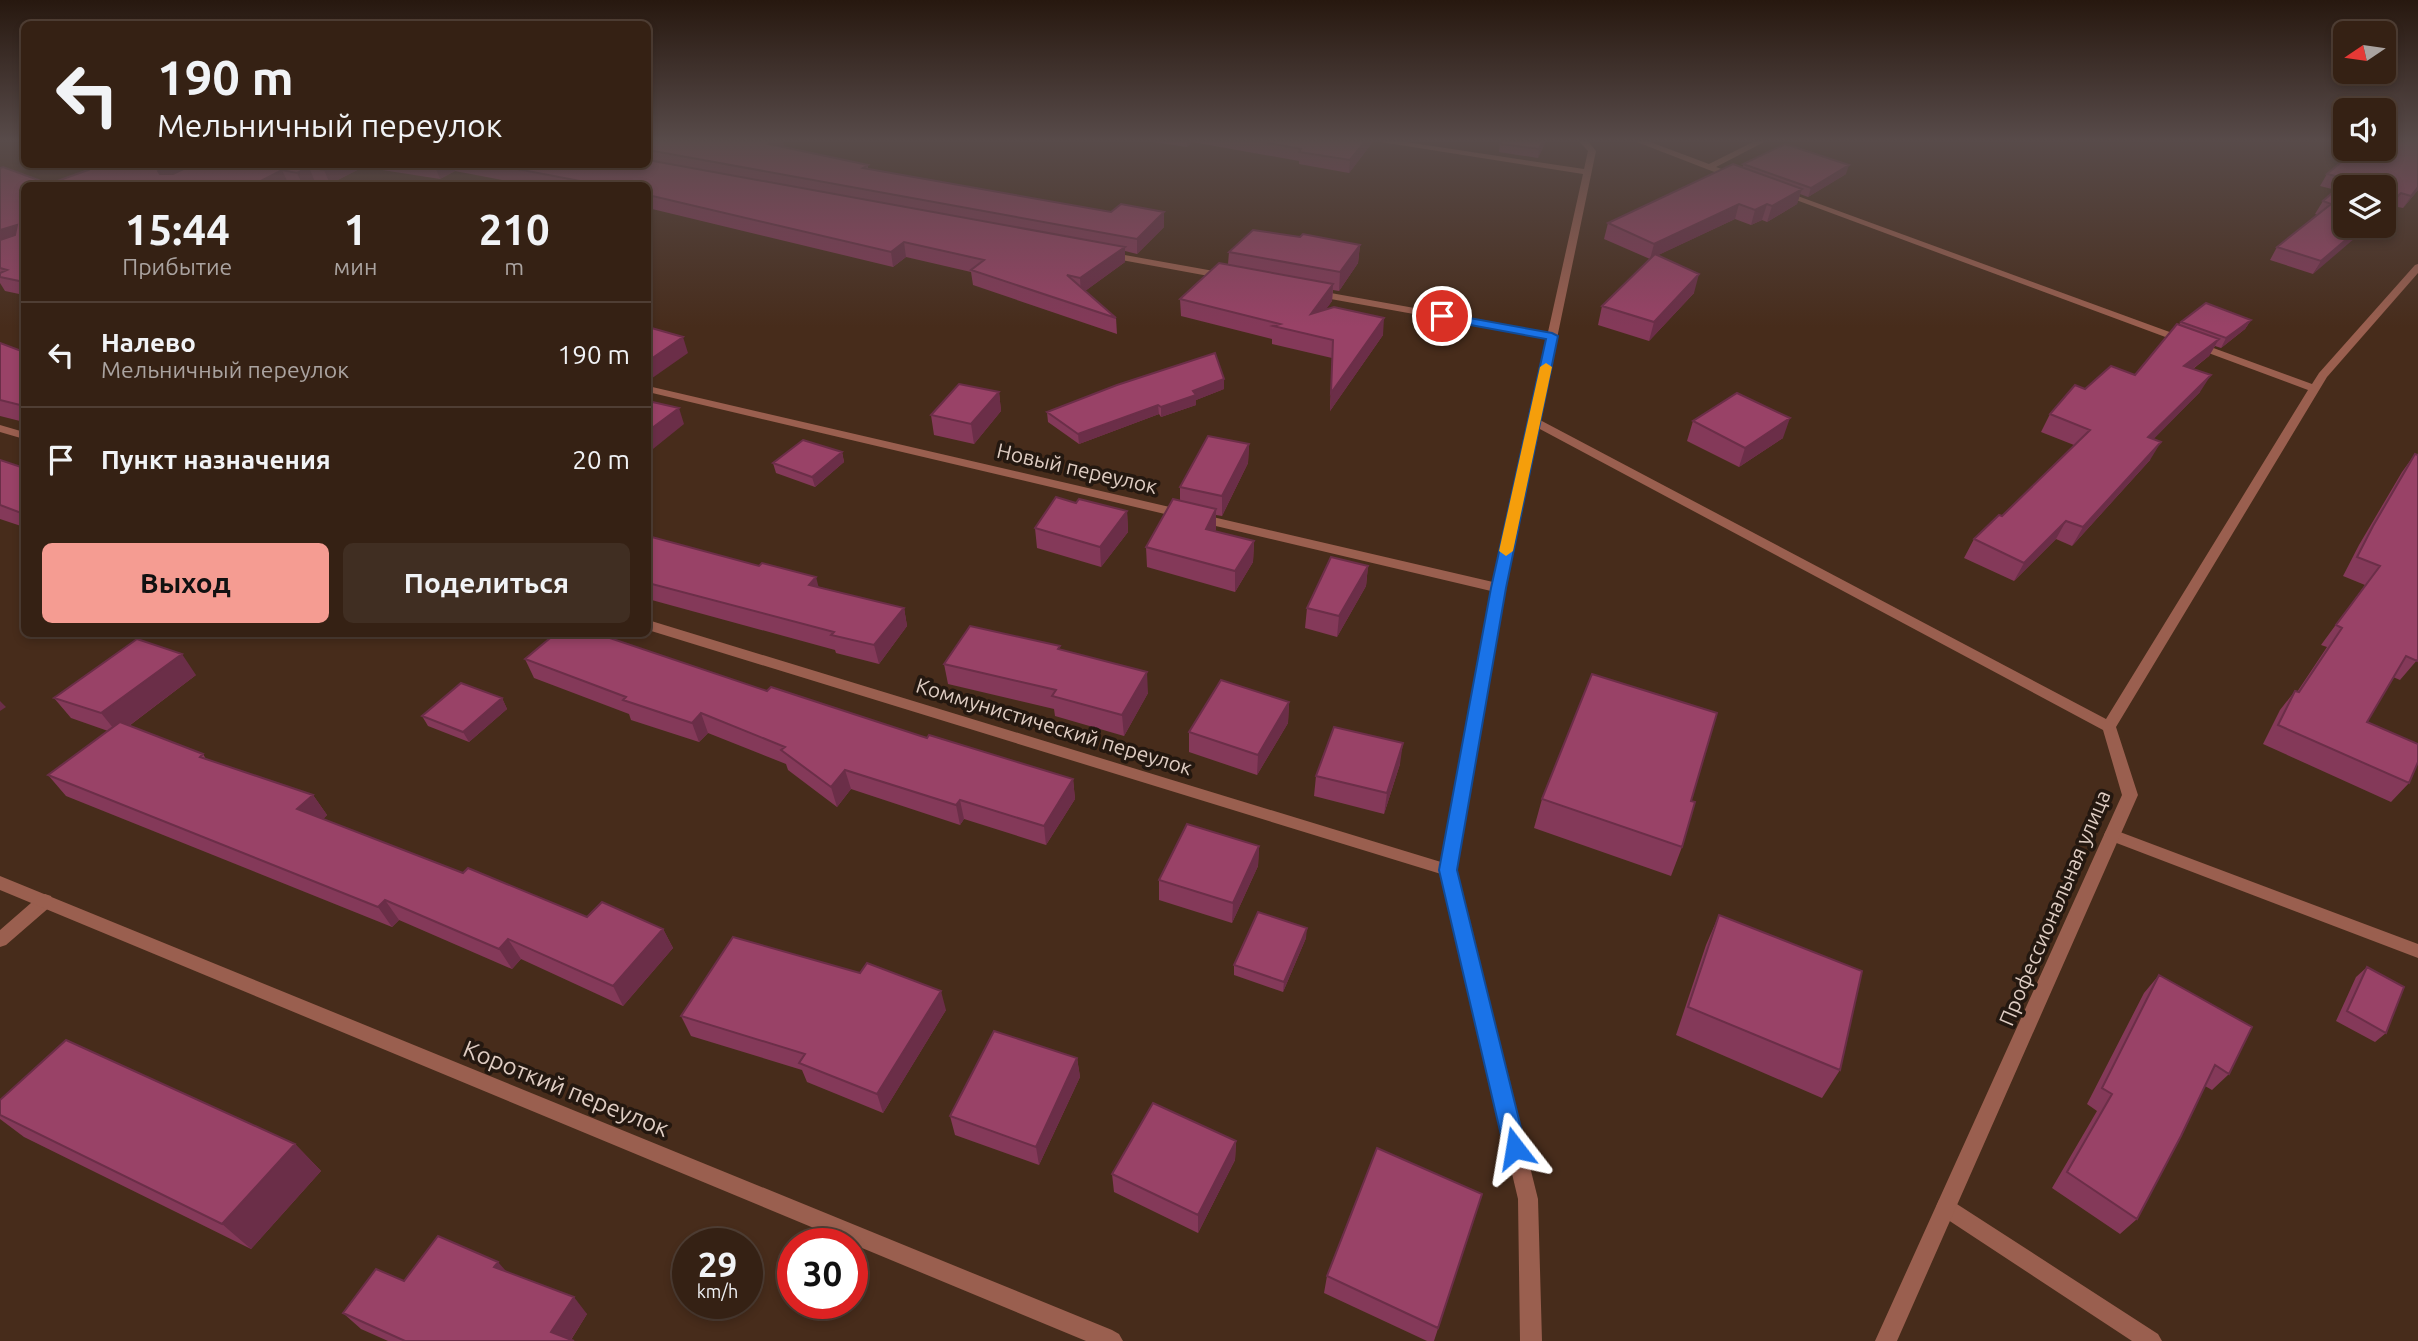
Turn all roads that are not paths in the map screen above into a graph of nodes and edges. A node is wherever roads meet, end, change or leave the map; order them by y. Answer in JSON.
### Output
{"nodes":[{"id":1,"x":1582,"y":202,"type":"edge"},
{"id":2,"x":1803,"y":202,"type":"edge"},
{"id":3,"x":1098,"y":253,"type":"edge"},
{"id":4,"x":2418,"y":268,"type":"edge"},
{"id":5,"x":1236,"y":278,"type":"edge"},
{"id":6,"x":1305,"y":291,"type":"edge"},
{"id":7,"x":1552,"y":336,"type":"junction"},
{"id":8,"x":2315,"y":389,"type":"junction"},
{"id":9,"x":651,"y":390,"type":"edge"},
{"id":10,"x":1534,"y":421,"type":"junction"},
{"id":11,"x":0,"y":428,"type":"edge"},
{"id":12,"x":21,"y":435,"type":"edge"},
{"id":13,"x":1498,"y":588,"type":"junction"},
{"id":14,"x":651,"y":626,"type":"edge"},
{"id":15,"x":2109,"y":727,"type":"junction"},
{"id":16,"x":2112,"y":835,"type":"junction"},
{"id":17,"x":1448,"y":870,"type":"junction"},
{"id":18,"x":0,"y":883,"type":"edge"},
{"id":19,"x":45,"y":901,"type":"junction"},
{"id":20,"x":0,"y":940,"type":"edge"},
{"id":21,"x":2418,"y":951,"type":"edge"},
{"id":22,"x":1946,"y":1207,"type":"junction"},
{"id":23,"x":1112,"y":1341,"type":"edge"},
{"id":24,"x":1531,"y":1341,"type":"edge"},
{"id":25,"x":1886,"y":1341,"type":"edge"},
{"id":26,"x":2151,"y":1341,"type":"edge"}],
"edges":[{"from":1,"to":7,"type":"street"},
{"from":2,"to":8,"type":"street"},
{"from":3,"to":5,"type":"street"},
{"from":4,"to":8,"type":"street"},
{"from":6,"to":7,"type":"street"},
{"from":7,"to":10,"type":"street"},
{"from":8,"to":15,"type":"street"},
{"from":9,"to":13,"type":"street","name":"Новый переулок"},
{"from":10,"to":13,"type":"street"},
{"from":10,"to":15,"type":"street"},
{"from":11,"to":12,"type":"street"},
{"from":13,"to":17,"type":"street"},
{"from":14,"to":17,"type":"street","name":"Коммунистический переулок"},
{"from":15,"to":16,"type":"street","name":"Профессиональная улица"},
{"from":16,"to":21,"type":"street"},
{"from":16,"to":22,"type":"street","name":"Профессиональная улица"},
{"from":17,"to":24,"type":"street"},
{"from":18,"to":19,"type":"street","name":"Короткий переулок"},
{"from":19,"to":20,"type":"street"},
{"from":19,"to":23,"type":"street","name":"Короткий переулок"},
{"from":22,"to":25,"type":"street","name":"Профессиональная улица"},
{"from":22,"to":26,"type":"street"}]}
